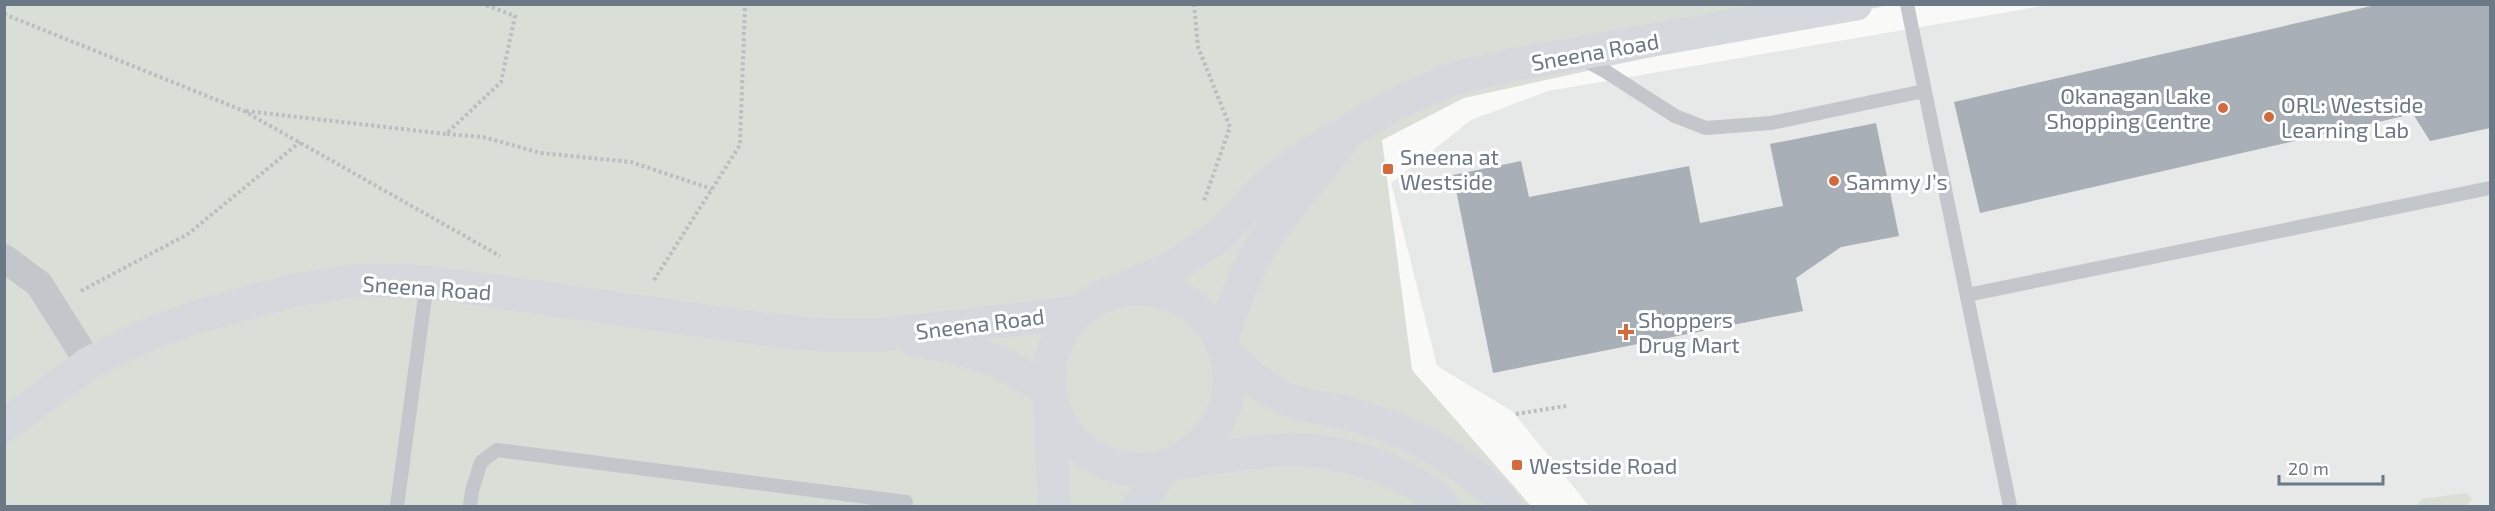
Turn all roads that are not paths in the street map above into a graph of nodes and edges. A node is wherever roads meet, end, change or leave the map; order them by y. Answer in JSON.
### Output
{"nodes":[{"id":1,"x":1856,"y":4,"type":"edge"},
{"id":2,"x":1907,"y":4,"type":"edge"},
{"id":3,"x":1574,"y":54,"type":"junction"},
{"id":4,"x":1924,"y":91,"type":"junction"},
{"id":5,"x":1346,"y":132,"type":"junction"},
{"id":6,"x":2490,"y":188,"type":"edge"},
{"id":7,"x":4,"y":258,"type":"edge"},
{"id":8,"x":427,"y":282,"type":"junction"},
{"id":9,"x":1118,"y":291,"type":"junction"},
{"id":10,"x":1967,"y":295,"type":"junction"},
{"id":11,"x":1078,"y":312,"type":"junction"},
{"id":12,"x":882,"y":335,"type":"junction"},
{"id":13,"x":1224,"y":347,"type":"junction"},
{"id":14,"x":89,"y":363,"type":"junction"},
{"id":15,"x":1049,"y":394,"type":"junction"},
{"id":16,"x":4,"y":426,"type":"edge"},
{"id":17,"x":1168,"y":465,"type":"junction"},
{"id":18,"x":397,"y":507,"type":"edge"},
{"id":19,"x":471,"y":507,"type":"edge"},
{"id":20,"x":905,"y":507,"type":"edge"},
{"id":21,"x":1054,"y":507,"type":"edge"},
{"id":22,"x":1138,"y":507,"type":"edge"},
{"id":23,"x":1444,"y":507,"type":"edge"},
{"id":24,"x":1506,"y":507,"type":"edge"},
{"id":25,"x":2010,"y":507,"type":"edge"}],
"edges":[{"from":1,"to":3,"type":"main road","name":"Sneena Road"},
{"from":2,"to":4,"type":"lane"},
{"from":3,"to":4,"type":"lane"},
{"from":3,"to":5,"type":"main road","name":"Sneena Road"},
{"from":4,"to":10,"type":"lane"},
{"from":5,"to":9,"type":"main road","name":"Sneena Road"},
{"from":5,"to":13,"type":"main road","name":"Sneena Road"},
{"from":6,"to":10,"type":"lane"},
{"from":7,"to":14,"type":"street"},
{"from":8,"to":12,"type":"main road","name":"Sneena Road"},
{"from":8,"to":14,"type":"main road","name":"Sneena Road"},
{"from":8,"to":18,"type":"lane"},
{"from":9,"to":11,"type":"main road"},
{"from":9,"to":13,"type":"main road"},
{"from":10,"to":25,"type":"lane"},
{"from":11,"to":12,"type":"main road","name":"Sneena Road"},
{"from":11,"to":15,"type":"main road"},
{"from":12,"to":15,"type":"main road","name":"Sneena Road"},
{"from":13,"to":17,"type":"main road"},
{"from":13,"to":24,"type":"main road"},
{"from":14,"to":16,"type":"main road","name":"Sneena Road"},
{"from":15,"to":17,"type":"main road"},
{"from":15,"to":21,"type":"main road"},
{"from":17,"to":22,"type":"main road"},
{"from":17,"to":23,"type":"main road"},
{"from":19,"to":20,"type":"lane"}]}
